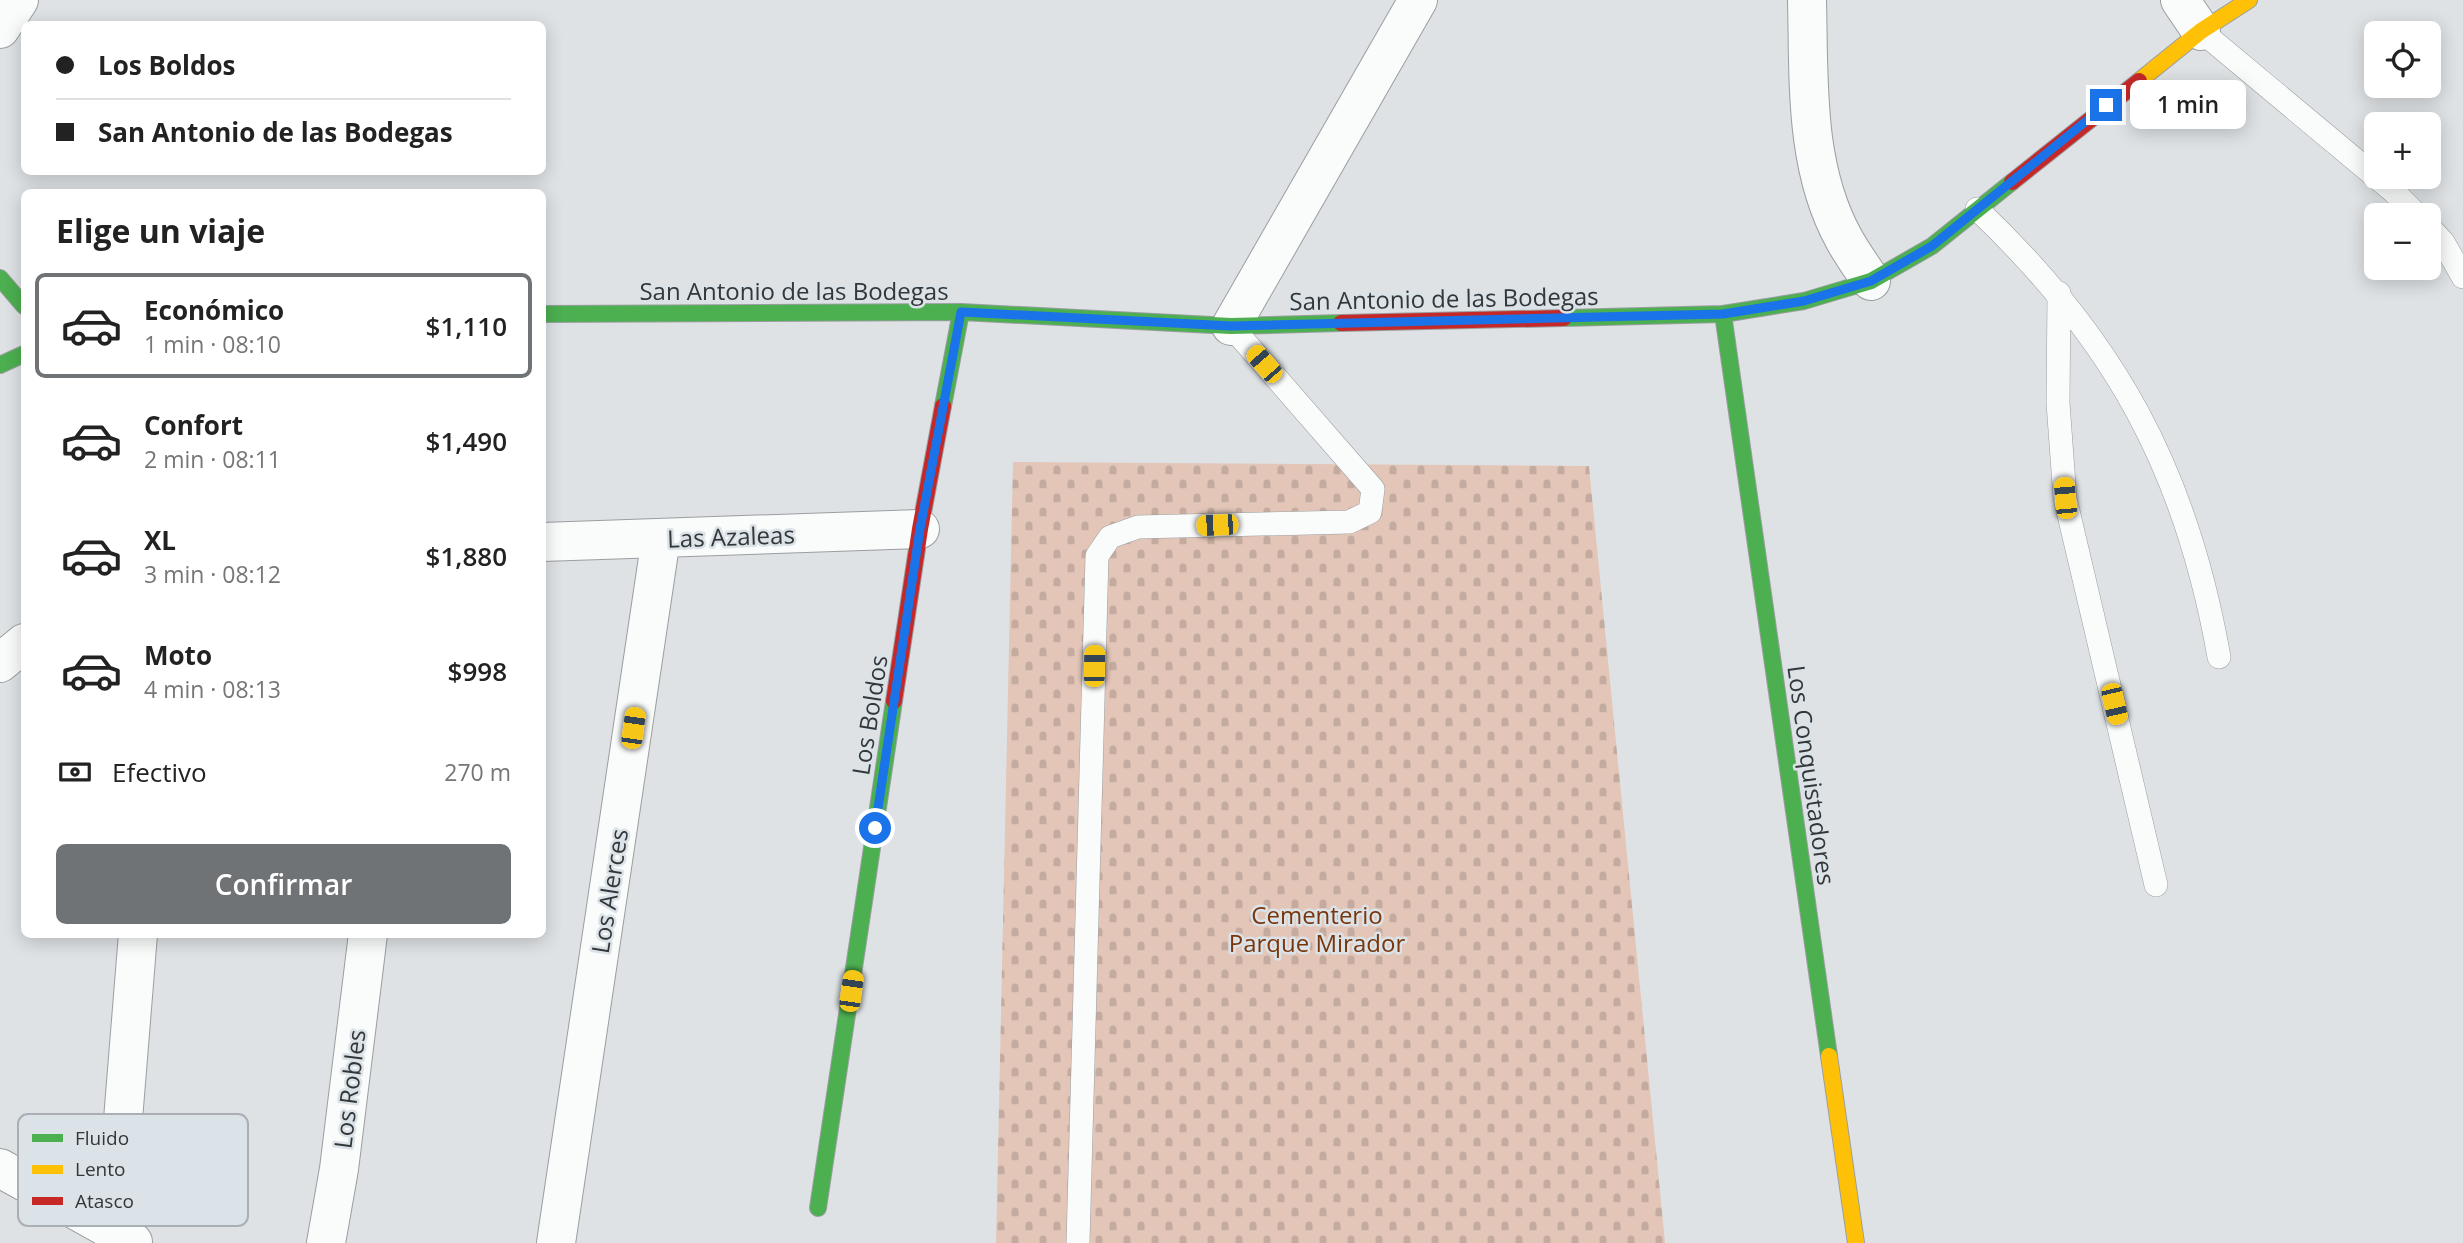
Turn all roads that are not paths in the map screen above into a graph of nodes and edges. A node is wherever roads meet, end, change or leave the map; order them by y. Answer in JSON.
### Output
{"nodes":[{"id":1,"x":19,"y":0,"type":"edge"},
{"id":2,"x":1418,"y":0,"type":"edge"},
{"id":3,"x":1807,"y":0,"type":"edge"},
{"id":4,"x":2179,"y":0,"type":"edge"},
{"id":5,"x":2249,"y":0,"type":"edge"},
{"id":6,"x":0,"y":29,"type":"edge"},
{"id":7,"x":2201,"y":31,"type":"junction"},
{"id":8,"x":2405,"y":203,"type":"edge"},
{"id":9,"x":1978,"y":209,"type":"junction"},
{"id":10,"x":2441,"y":239,"type":"edge"},
{"id":11,"x":2463,"y":277,"type":"edge"},
{"id":12,"x":0,"y":278,"type":"edge"},
{"id":13,"x":1871,"y":281,"type":"junction"},
{"id":14,"x":2059,"y":293,"type":"junction"},
{"id":15,"x":21,"y":302,"type":"edge"},
{"id":16,"x":961,"y":312,"type":"junction"},
{"id":17,"x":546,"y":314,"type":"edge"},
{"id":18,"x":1723,"y":314,"type":"junction"},
{"id":19,"x":1231,"y":326,"type":"junction"},
{"id":20,"x":21,"y":355,"type":"edge"},
{"id":21,"x":0,"y":365,"type":"edge"},
{"id":22,"x":920,"y":529,"type":"junction"},
{"id":23,"x":662,"y":538,"type":"junction"},
{"id":24,"x":546,"y":542,"type":"edge"},
{"id":25,"x":21,"y":646,"type":"edge"},
{"id":26,"x":2218,"y":657,"type":"dead end"},
{"id":27,"x":0,"y":663,"type":"edge"},
{"id":28,"x":2156,"y":885,"type":"dead end"},
{"id":29,"x":138,"y":938,"type":"edge"},
{"id":30,"x":368,"y":938,"type":"edge"},
{"id":31,"x":130,"y":1114,"type":"edge"},
{"id":32,"x":0,"y":1168,"type":"edge"},
{"id":33,"x":18,"y":1178,"type":"edge"},
{"id":34,"x":818,"y":1208,"type":"dead end"},
{"id":35,"x":104,"y":1226,"type":"edge"},
{"id":36,"x":124,"y":1237,"type":"edge"},
{"id":37,"x":326,"y":1243,"type":"edge"},
{"id":38,"x":556,"y":1243,"type":"edge"},
{"id":39,"x":1079,"y":1243,"type":"edge"},
{"id":40,"x":1856,"y":1243,"type":"edge"}],
"edges":[{"from":1,"to":6,"type":"street"},
{"from":2,"to":19,"type":"street"},
{"from":3,"to":13,"type":"street"},
{"from":4,"to":7,"type":"street"},
{"from":5,"to":7,"type":"street","name":"San Antonio de las Bodegas"},
{"from":7,"to":8,"type":"lane"},
{"from":7,"to":9,"type":"street","name":"San Antonio de las Bodegas"},
{"from":9,"to":13,"type":"street","name":"San Antonio de las Bodegas"},
{"from":9,"to":14,"type":"lane"},
{"from":10,"to":11,"type":"lane"},
{"from":12,"to":15,"type":"street"},
{"from":13,"to":18,"type":"street","name":"San Antonio de las Bodegas"},
{"from":14,"to":26,"type":"lane"},
{"from":14,"to":28,"type":"lane"},
{"from":16,"to":17,"type":"street","name":"San Antonio de las Bodegas"},
{"from":16,"to":19,"type":"street","name":"San Antonio de las Bodegas"},
{"from":16,"to":22,"type":"street","name":"Los Boldos"},
{"from":18,"to":19,"type":"street","name":"San Antonio de las Bodegas"},
{"from":18,"to":40,"type":"street","name":"Los Conquistadores"},
{"from":19,"to":39,"type":"lane"},
{"from":20,"to":21,"type":"street"},
{"from":22,"to":23,"type":"street","name":"Las Azaleas"},
{"from":22,"to":34,"type":"street","name":"Los Boldos"},
{"from":23,"to":24,"type":"street","name":"Las Azaleas"},
{"from":23,"to":38,"type":"street","name":"Los Alerces"},
{"from":25,"to":27,"type":"street"},
{"from":29,"to":31,"type":"street"},
{"from":30,"to":37,"type":"street","name":"Los Robles"},
{"from":32,"to":33,"type":"street"},
{"from":35,"to":36,"type":"street"}]}
